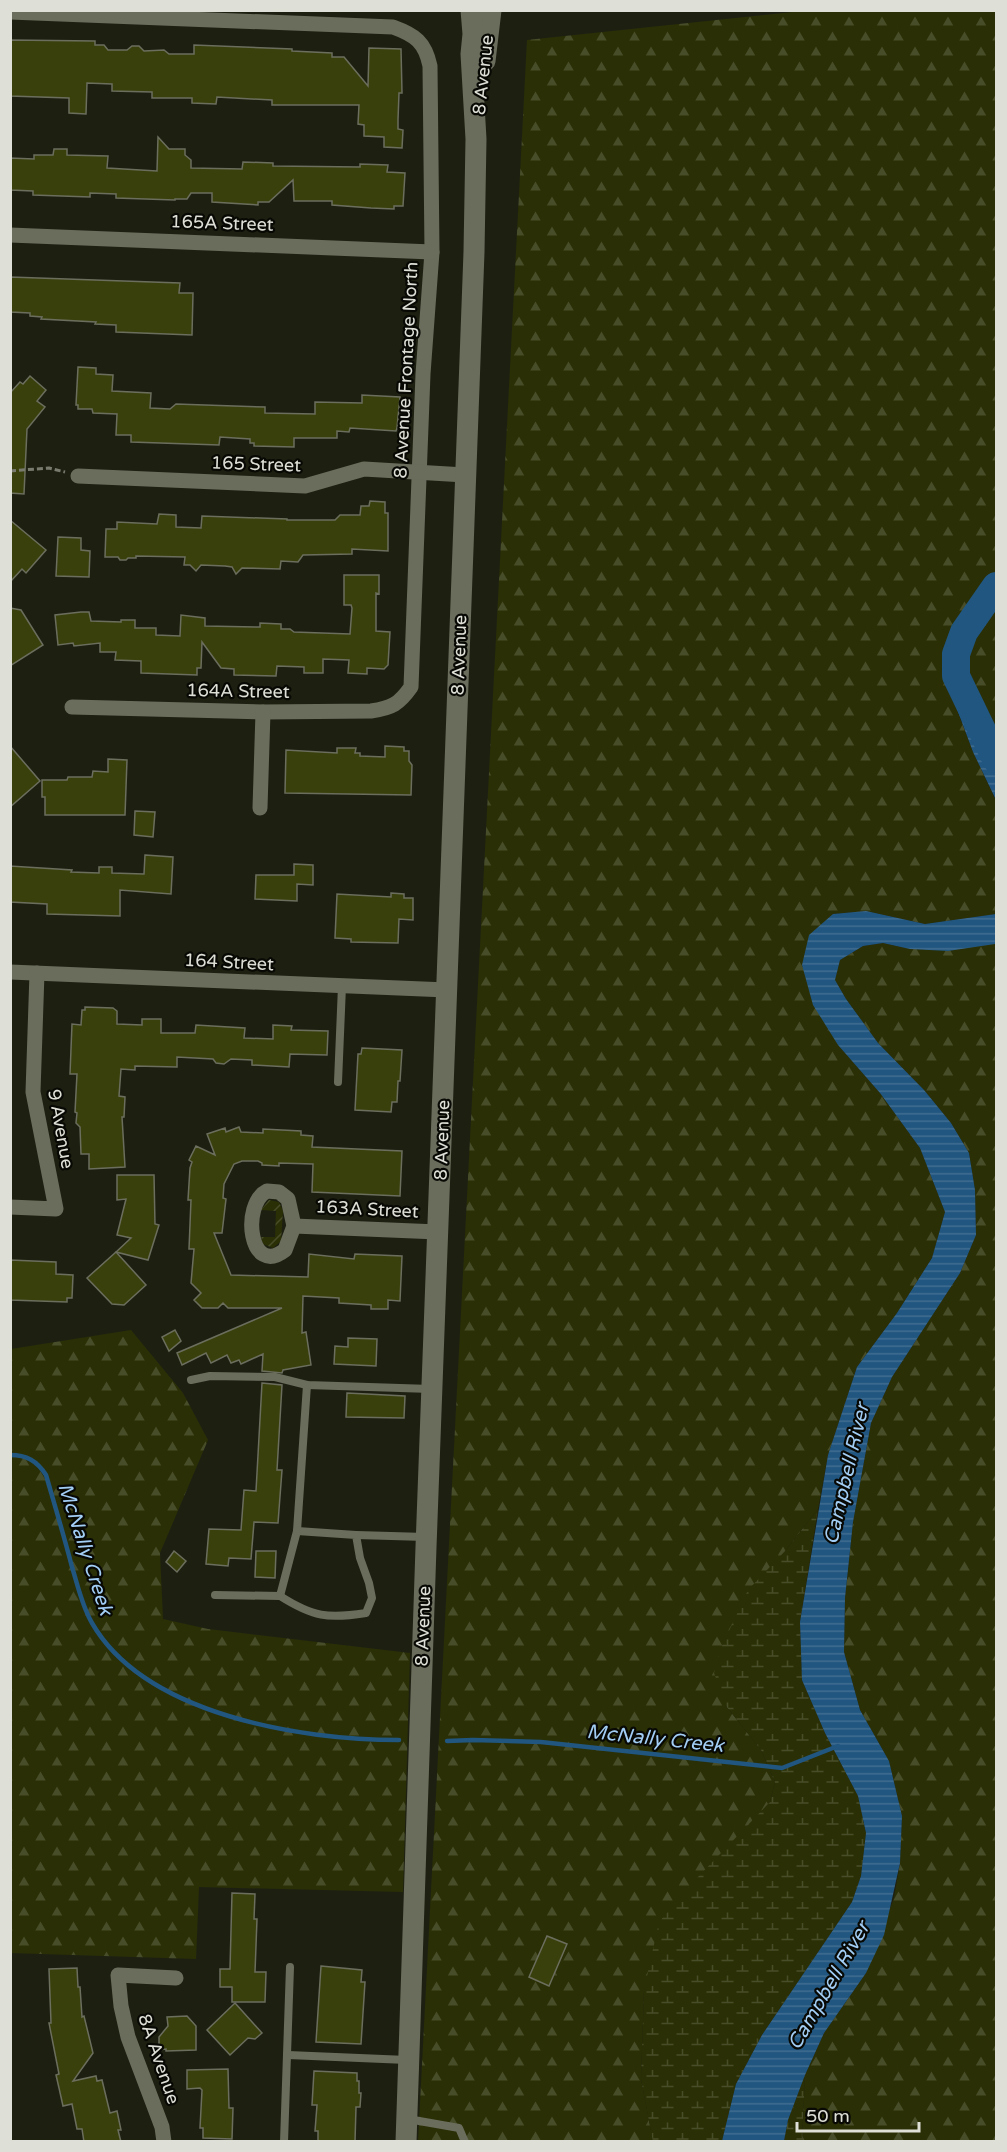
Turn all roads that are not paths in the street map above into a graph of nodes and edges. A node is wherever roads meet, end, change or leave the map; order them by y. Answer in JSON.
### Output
{"nodes":[{"id":1,"x":471,"y":10,"type":"edge"},
{"id":2,"x":491,"y":10,"type":"edge"},
{"id":3,"x":10,"y":12,"type":"edge"},
{"id":4,"x":476,"y":139,"type":"junction"},
{"id":5,"x":10,"y":235,"type":"edge"},
{"id":6,"x":432,"y":252,"type":"junction"},
{"id":7,"x":419,"y":473,"type":"junction"},
{"id":8,"x":78,"y":476,"type":"road end"},
{"id":9,"x":465,"y":476,"type":"junction"},
{"id":10,"x":401,"y":701,"type":"joint"},
{"id":11,"x":72,"y":707,"type":"dead end"},
{"id":12,"x":264,"y":712,"type":"junction"},
{"id":13,"x":260,"y":808,"type":"dead end"},
{"id":14,"x":10,"y":972,"type":"edge"},
{"id":15,"x":37,"y":973,"type":"junction"},
{"id":16,"x":342,"y":986,"type":"junction"},
{"id":17,"x":447,"y":990,"type":"junction"},
{"id":18,"x":338,"y":1082,"type":"dead end"},
{"id":19,"x":10,"y":1207,"type":"edge"},
{"id":20,"x":294,"y":1226,"type":"dead end"},
{"id":21,"x":438,"y":1232,"type":"junction"},
{"id":22,"x":191,"y":1380,"type":"dead end"},
{"id":23,"x":307,"y":1385,"type":"junction"},
{"id":24,"x":432,"y":1389,"type":"junction"},
{"id":25,"x":297,"y":1531,"type":"junction"},
{"id":26,"x":356,"y":1535,"type":"junction"},
{"id":27,"x":426,"y":1537,"type":"junction"},
{"id":28,"x":215,"y":1595,"type":"dead end"},
{"id":29,"x":280,"y":1596,"type":"junction"},
{"id":30,"x":290,"y":1967,"type":"dead end"},
{"id":31,"x":176,"y":1978,"type":"dead end"},
{"id":32,"x":288,"y":2055,"type":"junction"},
{"id":33,"x":408,"y":2060,"type":"junction"},
{"id":34,"x":407,"y":2119,"type":"junction"},
{"id":35,"x":164,"y":2142,"type":"edge"},
{"id":36,"x":284,"y":2142,"type":"edge"},
{"id":37,"x":406,"y":2142,"type":"edge"},
{"id":38,"x":465,"y":2142,"type":"edge"}],
"edges":[{"from":1,"to":4,"type":"main road","name":"8 Avenue"},
{"from":2,"to":4,"type":"main road","name":"8 Avenue"},
{"from":3,"to":6,"type":"street","name":"8 Avenue Frontage North"},
{"from":4,"to":9,"type":"main road","name":"8 Avenue"},
{"from":5,"to":6,"type":"street","name":"165A Street"},
{"from":6,"to":7,"type":"street","name":"8 Avenue Frontage North"},
{"from":7,"to":8,"type":"street","name":"165 Street"},
{"from":7,"to":9,"type":"street","name":"165 Street"},
{"from":7,"to":10,"type":"street","name":"8 Avenue Frontage North"},
{"from":9,"to":17,"type":"main road","name":"8 Avenue"},
{"from":10,"to":12,"type":"street","name":"164A Street"},
{"from":11,"to":12,"type":"street","name":"164A Street"},
{"from":12,"to":13,"type":"street"},
{"from":14,"to":15,"type":"street","name":"164 Street"},
{"from":15,"to":16,"type":"street","name":"164 Street"},
{"from":15,"to":19,"type":"street","name":"9 Avenue"},
{"from":16,"to":17,"type":"street","name":"164 Street"},
{"from":16,"to":18,"type":"lane"},
{"from":17,"to":21,"type":"main road","name":"8 Avenue"},
{"from":20,"to":21,"type":"street","name":"163A Street"},
{"from":21,"to":24,"type":"main road","name":"8 Avenue"},
{"from":22,"to":23,"type":"lane"},
{"from":23,"to":24,"type":"lane"},
{"from":23,"to":25,"type":"lane"},
{"from":24,"to":27,"type":"main road","name":"8 Avenue"},
{"from":25,"to":26,"type":"lane"},
{"from":25,"to":29,"type":"lane"},
{"from":26,"to":27,"type":"lane"},
{"from":26,"to":29,"type":"lane"},
{"from":27,"to":33,"type":"main road","name":"8 Avenue"},
{"from":28,"to":29,"type":"lane"},
{"from":30,"to":32,"type":"lane"},
{"from":31,"to":35,"type":"street","name":"8A Avenue"},
{"from":32,"to":33,"type":"lane"},
{"from":32,"to":36,"type":"lane"},
{"from":33,"to":34,"type":"main road","name":"8 Avenue"},
{"from":34,"to":37,"type":"main road","name":"8 Avenue"},
{"from":34,"to":38,"type":"lane"}]}
